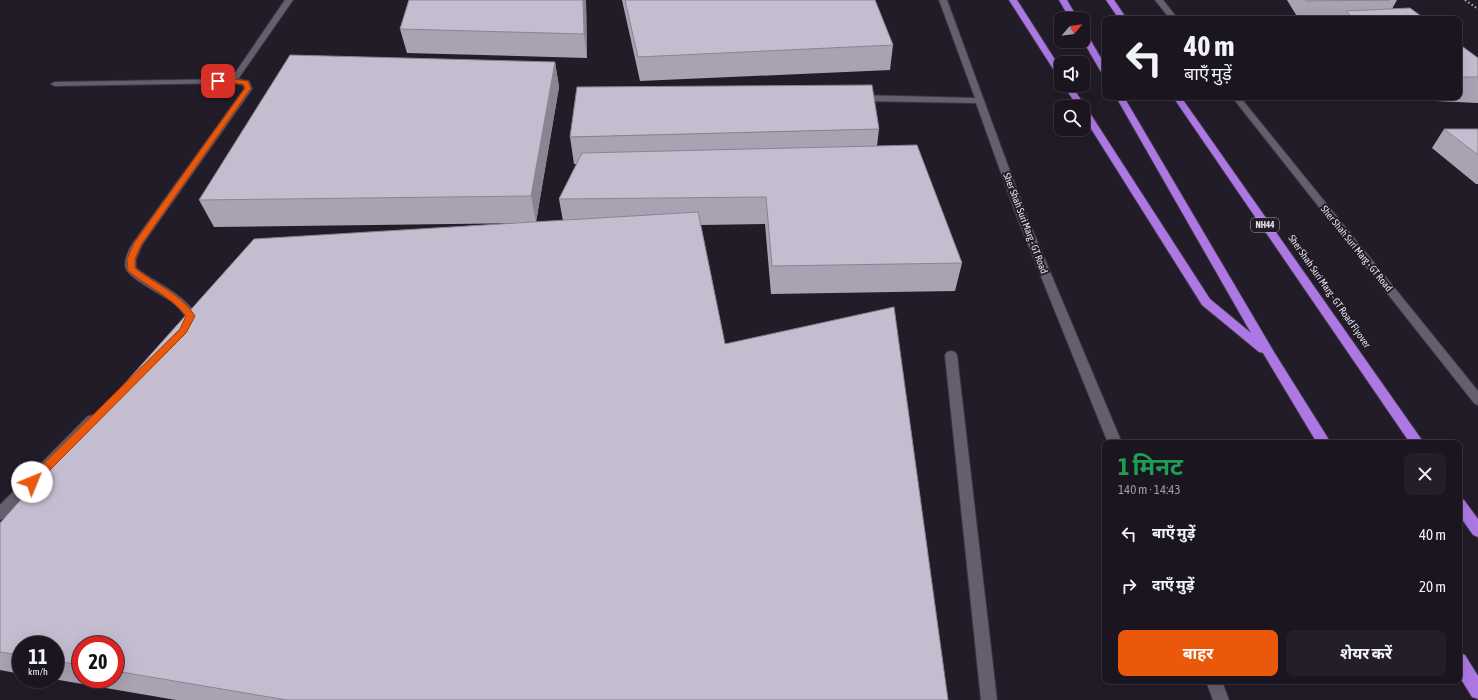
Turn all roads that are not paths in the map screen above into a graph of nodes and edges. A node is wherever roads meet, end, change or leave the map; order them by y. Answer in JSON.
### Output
{"nodes":[{"id":1,"x":289,"y":0,"type":"edge"},
{"id":2,"x":943,"y":0,"type":"edge"},
{"id":3,"x":1013,"y":0,"type":"edge"},
{"id":4,"x":1063,"y":0,"type":"edge"},
{"id":5,"x":1110,"y":0,"type":"edge"},
{"id":6,"x":1159,"y":0,"type":"edge"},
{"id":7,"x":1070,"y":12,"type":"edge"},
{"id":8,"x":1121,"y":16,"type":"edge"},
{"id":9,"x":1172,"y":16,"type":"edge"},
{"id":10,"x":1090,"y":46,"type":"edge"},
{"id":11,"x":1054,"y":64,"type":"edge"},
{"id":12,"x":1102,"y":67,"type":"edge"},
{"id":13,"x":233,"y":80,"type":"junction"},
{"id":14,"x":55,"y":84,"type":"dead end"},
{"id":15,"x":854,"y":98,"type":"edge"},
{"id":16,"x":1122,"y":100,"type":"edge"},
{"id":17,"x":1179,"y":100,"type":"edge"},
{"id":18,"x":1238,"y":100,"type":"edge"},
{"id":19,"x":980,"y":101,"type":"junction"},
{"id":20,"x":1090,"y":121,"type":"edge"},
{"id":21,"x":179,"y":335,"type":"edge"},
{"id":22,"x":951,"y":355,"type":"dead end"},
{"id":23,"x":1270,"y":355,"type":"junction"},
{"id":24,"x":1478,"y":400,"type":"edge"},
{"id":25,"x":98,"y":415,"type":"edge"},
{"id":26,"x":1114,"y":440,"type":"edge"},
{"id":27,"x":1322,"y":440,"type":"edge"},
{"id":28,"x":1415,"y":440,"type":"edge"},
{"id":29,"x":1462,"y":508,"type":"edge"},
{"id":30,"x":0,"y":514,"type":"edge"},
{"id":31,"x":1478,"y":531,"type":"edge"},
{"id":32,"x":1462,"y":666,"type":"edge"},
{"id":33,"x":1215,"y":684,"type":"edge"},
{"id":34,"x":1478,"y":691,"type":"edge"},
{"id":35,"x":989,"y":700,"type":"edge"},
{"id":36,"x":1222,"y":700,"type":"edge"}],
"edges":[{"from":1,"to":13,"type":"street"},
{"from":2,"to":19,"type":"street","name":"Sher Shah Suri Marg - GT Road"},
{"from":3,"to":11,"type":"highway"},
{"from":4,"to":7,"type":"highway"},
{"from":5,"to":8,"type":"highway"},
{"from":6,"to":9,"type":"street"},
{"from":10,"to":12,"type":"highway"},
{"from":13,"to":14,"type":"street"},
{"from":13,"to":21,"type":"street"},
{"from":15,"to":19,"type":"street"},
{"from":16,"to":23,"type":"highway"},
{"from":17,"to":28,"type":"highway","name":"Sher Shah Suri Marg - GT Road Flyover","number":"NH44"},
{"from":18,"to":24,"type":"street","name":"Sher Shah Suri Marg - GT Road"},
{"from":19,"to":26,"type":"street","name":"Sher Shah Suri Marg - GT Road"},
{"from":20,"to":23,"type":"highway"},
{"from":22,"to":35,"type":"street"},
{"from":23,"to":27,"type":"highway"},
{"from":25,"to":30,"type":"street"},
{"from":29,"to":31,"type":"highway"},
{"from":32,"to":34,"type":"highway"},
{"from":33,"to":36,"type":"street"}]}
